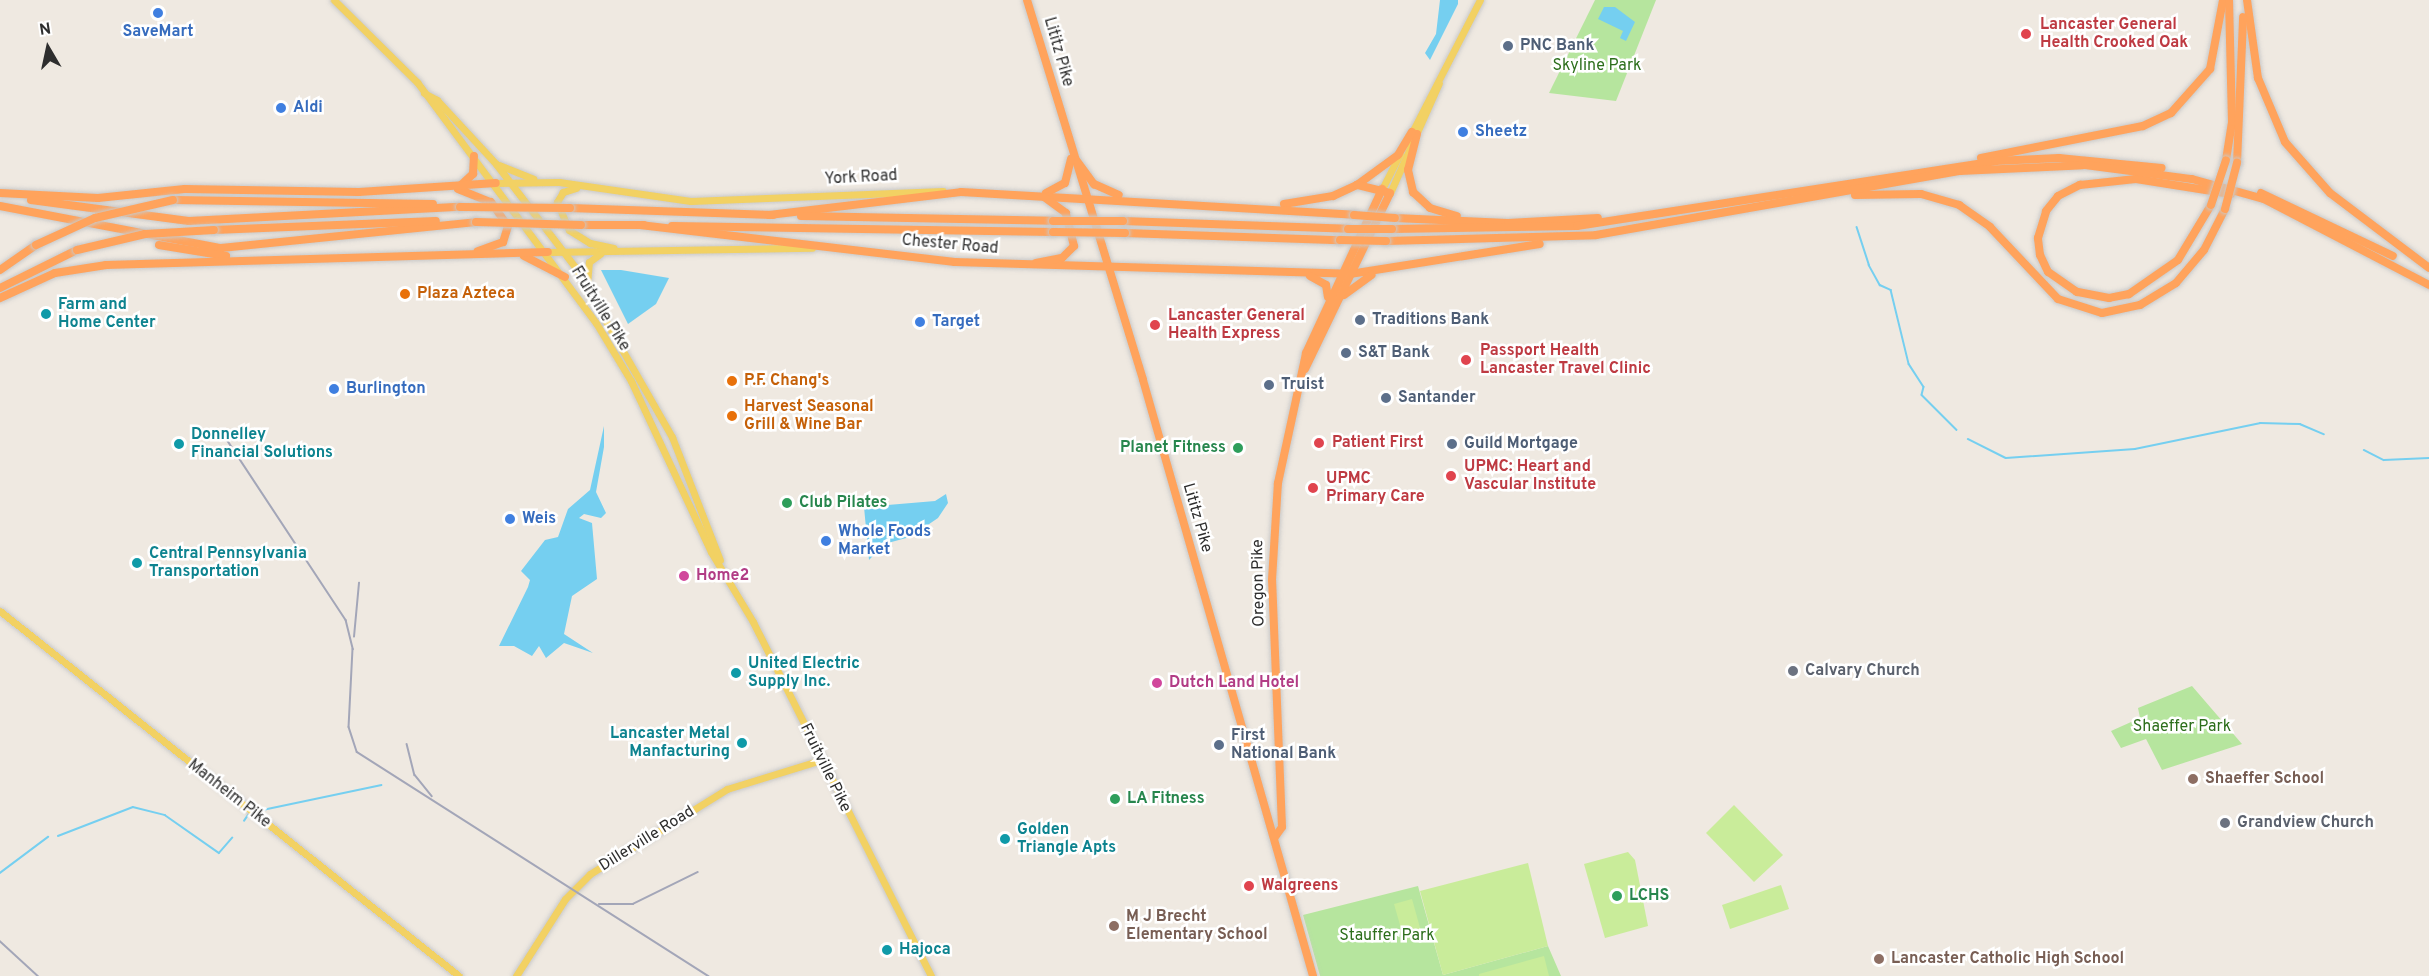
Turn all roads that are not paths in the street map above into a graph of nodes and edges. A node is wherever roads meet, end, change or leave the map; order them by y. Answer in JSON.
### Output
{"nodes":[{"id":1,"x":334,"y":0,"type":"edge"},
{"id":2,"x":1027,"y":0,"type":"edge"},
{"id":3,"x":1480,"y":0,"type":"edge"},
{"id":4,"x":2223,"y":0,"type":"edge"},
{"id":5,"x":2229,"y":0,"type":"edge"},
{"id":6,"x":2245,"y":0,"type":"edge"},
{"id":7,"x":424,"y":93,"type":"junction"},
{"id":8,"x":1414,"y":133,"type":"junction"},
{"id":9,"x":1071,"y":151,"type":"junction"},
{"id":10,"x":474,"y":156,"type":"junction"},
{"id":11,"x":496,"y":164,"type":"junction"},
{"id":12,"x":1909,"y":174,"type":"junction"},
{"id":13,"x":535,"y":180,"type":"junction"},
{"id":14,"x":511,"y":181,"type":"junction"},
{"id":15,"x":496,"y":183,"type":"junction"},
{"id":16,"x":1357,"y":185,"type":"junction"},
{"id":17,"x":459,"y":186,"type":"junction"},
{"id":18,"x":1840,"y":186,"type":"junction"},
{"id":19,"x":446,"y":187,"type":"junction"},
{"id":20,"x":581,"y":187,"type":"junction"},
{"id":21,"x":1386,"y":191,"type":"junction"},
{"id":22,"x":961,"y":192,"type":"junction"},
{"id":23,"x":0,"y":194,"type":"edge"},
{"id":24,"x":1034,"y":194,"type":"junction"},
{"id":25,"x":1086,"y":198,"type":"junction"},
{"id":26,"x":1137,"y":199,"type":"junction"},
{"id":27,"x":1229,"y":205,"type":"junction"},
{"id":28,"x":0,"y":206,"type":"edge"},
{"id":29,"x":460,"y":207,"type":"junction"},
{"id":30,"x":1739,"y":212,"type":"junction"},
{"id":31,"x":2298,"y":214,"type":"junction"},
{"id":32,"x":769,"y":215,"type":"junction"},
{"id":33,"x":476,"y":222,"type":"junction"},
{"id":34,"x":1508,"y":223,"type":"junction"},
{"id":35,"x":640,"y":225,"type":"junction"},
{"id":36,"x":1596,"y":235,"type":"junction"},
{"id":37,"x":141,"y":236,"type":"junction"},
{"id":38,"x":837,"y":249,"type":"junction"},
{"id":39,"x":637,"y":251,"type":"junction"},
{"id":40,"x":548,"y":252,"type":"junction"},
{"id":41,"x":564,"y":252,"type":"junction"},
{"id":42,"x":604,"y":252,"type":"junction"},
{"id":43,"x":451,"y":255,"type":"junction"},
{"id":44,"x":512,"y":255,"type":"junction"},
{"id":45,"x":262,"y":260,"type":"junction"},
{"id":46,"x":1017,"y":266,"type":"junction"},
{"id":47,"x":1081,"y":268,"type":"junction"},
{"id":48,"x":2429,"y":268,"type":"edge"},
{"id":49,"x":1109,"y":269,"type":"junction"},
{"id":50,"x":0,"y":270,"type":"edge"},
{"id":51,"x":1382,"y":272,"type":"junction"},
{"id":52,"x":1289,"y":273,"type":"junction"},
{"id":53,"x":1338,"y":274,"type":"junction"},
{"id":54,"x":1350,"y":274,"type":"junction"},
{"id":55,"x":565,"y":277,"type":"junction"},
{"id":56,"x":2429,"y":278,"type":"edge"},
{"id":57,"x":1112,"y":281,"type":"junction"},
{"id":58,"x":2429,"y":285,"type":"edge"},
{"id":59,"x":0,"y":288,"type":"edge"},
{"id":60,"x":588,"y":289,"type":"junction"},
{"id":61,"x":0,"y":298,"type":"edge"},
{"id":62,"x":1332,"y":302,"type":"junction"},
{"id":63,"x":720,"y":560,"type":"junction"},
{"id":64,"x":0,"y":611,"type":"edge"},
{"id":65,"x":822,"y":760,"type":"junction"},
{"id":66,"x":1260,"y":791,"type":"junction"},
{"id":67,"x":1281,"y":795,"type":"junction"},
{"id":68,"x":1275,"y":837,"type":"junction"},
{"id":69,"x":459,"y":976,"type":"edge"},
{"id":70,"x":516,"y":976,"type":"edge"},
{"id":71,"x":931,"y":976,"type":"edge"},
{"id":72,"x":1313,"y":976,"type":"edge"}],
"edges":[{"from":1,"to":7,"type":"main road","name":"Fruitville Pike"},
{"from":2,"to":9,"type":"highway","name":"Lititz Pike"},
{"from":3,"to":8,"type":"main road","name":"Oregon Pike"},
{"from":4,"to":12,"type":"highway"},
{"from":5,"to":31,"type":"highway","bridge":true},
{"from":6,"to":30,"type":"highway","bridge":true},
{"from":6,"to":48,"type":"highway"},
{"from":7,"to":10,"type":"main road","name":"Fruitville Pike"},
{"from":7,"to":11,"type":"main road","name":"Fruitville Pike"},
{"from":8,"to":16,"type":"highway"},
{"from":8,"to":21,"type":"main road","name":"Oregon Pike"},
{"from":8,"to":34,"type":"highway"},
{"from":9,"to":24,"type":"highway"},
{"from":9,"to":25,"type":"highway","name":"Lititz Pike"},
{"from":9,"to":26,"type":"highway"},
{"from":10,"to":15,"type":"main road","name":"Fruitville Pike"},
{"from":10,"to":17,"type":"highway"},
{"from":11,"to":13,"type":"main road"},
{"from":11,"to":14,"type":"main road","name":"Fruitville Pike"},
{"from":12,"to":18,"type":"highway"},
{"from":12,"to":56,"type":"highway"},
{"from":13,"to":14,"type":"main road","name":"York Road"},
{"from":13,"to":20,"type":"main road","name":"York Road"},
{"from":14,"to":15,"type":"main road","name":"York Road"},
{"from":14,"to":41,"type":"main road","name":"Fruitville Pike"},
{"from":15,"to":17,"type":"highway"},
{"from":15,"to":40,"type":"main road","name":"Fruitville Pike"},
{"from":16,"to":21,"type":"highway"},
{"from":16,"to":27,"type":"highway"},
{"from":17,"to":19,"type":"highway"},
{"from":18,"to":32,"type":"highway","bridge":true},
{"from":18,"to":34,"type":"highway"},
{"from":19,"to":23,"type":"highway"},
{"from":19,"to":43,"type":"highway"},
{"from":20,"to":22,"type":"main road","name":"York Road"},
{"from":20,"to":39,"type":"main road"},
{"from":21,"to":53,"type":"highway","name":"Oregon Pike"},
{"from":21,"to":54,"type":"highway","name":"Oregon Pike"},
{"from":22,"to":24,"type":"highway","name":"York Road"},
{"from":22,"to":32,"type":"highway"},
{"from":23,"to":29,"type":"highway"},
{"from":24,"to":25,"type":"highway","name":"York Road"},
{"from":24,"to":46,"type":"highway"},
{"from":25,"to":26,"type":"highway","name":"York Road"},
{"from":25,"to":49,"type":"highway","name":"Lititz Pike"},
{"from":26,"to":27,"type":"highway","name":"York Road"},
{"from":27,"to":34,"type":"highway","bridge":true},
{"from":28,"to":37,"type":"highway"},
{"from":29,"to":32,"type":"highway","bridge":true},
{"from":29,"to":50,"type":"highway","bridge":true},
{"from":30,"to":31,"type":"highway"},
{"from":30,"to":36,"type":"highway"},
{"from":31,"to":58,"type":"highway"},
{"from":33,"to":35,"type":"highway","bridge":true},
{"from":33,"to":37,"type":"highway"},
{"from":33,"to":59,"type":"highway","bridge":true},
{"from":35,"to":36,"type":"highway","bridge":true},
{"from":35,"to":38,"type":"highway"},
{"from":36,"to":51,"type":"highway"},
{"from":37,"to":45,"type":"highway"},
{"from":38,"to":39,"type":"main road","name":"Chester Road"},
{"from":38,"to":46,"type":"highway","name":"Chester Road"},
{"from":39,"to":42,"type":"main road","name":"Chester Road"},
{"from":40,"to":41,"type":"main road","name":"Chester Road"},
{"from":40,"to":44,"type":"highway"},
{"from":40,"to":55,"type":"main road","name":"Fruitville Pike"},
{"from":41,"to":42,"type":"main road","name":"Chester Road"},
{"from":41,"to":60,"type":"main road","name":"Fruitville Pike"},
{"from":42,"to":60,"type":"main road"},
{"from":43,"to":44,"type":"highway"},
{"from":43,"to":45,"type":"highway"},
{"from":44,"to":55,"type":"highway"},
{"from":45,"to":61,"type":"highway"},
{"from":46,"to":47,"type":"highway","name":"Chester Road"},
{"from":47,"to":49,"type":"highway","name":"Chester Road"},
{"from":47,"to":57,"type":"highway"},
{"from":49,"to":52,"type":"highway","name":"Chester Road"},
{"from":49,"to":57,"type":"highway","name":"Lititz Pike"},
{"from":51,"to":54,"type":"highway","name":"Chester Road"},
{"from":51,"to":62,"type":"highway"},
{"from":52,"to":53,"type":"highway","name":"Chester Road"},
{"from":52,"to":62,"type":"highway"},
{"from":53,"to":54,"type":"highway","name":"Chester Road"},
{"from":53,"to":62,"type":"highway","name":"Oregon Pike"},
{"from":54,"to":62,"type":"highway","name":"Oregon Pike"},
{"from":55,"to":63,"type":"main road","name":"Fruitville Pike"},
{"from":57,"to":66,"type":"highway","name":"Lititz Pike"},
{"from":60,"to":63,"type":"main road","name":"Fruitville Pike"},
{"from":62,"to":67,"type":"highway","name":"Oregon Pike"},
{"from":63,"to":65,"type":"main road","name":"Fruitville Pike"},
{"from":64,"to":69,"type":"main road","name":"Manheim Pike"},
{"from":65,"to":70,"type":"main road","name":"Dillerville Road"},
{"from":65,"to":71,"type":"main road","name":"Fruitville Pike"},
{"from":66,"to":67,"type":"highway"},
{"from":66,"to":68,"type":"highway","name":"Lititz Pike"},
{"from":67,"to":68,"type":"highway","name":"Oregon Pike"},
{"from":68,"to":72,"type":"highway","name":"Lititz Pike"}]}
